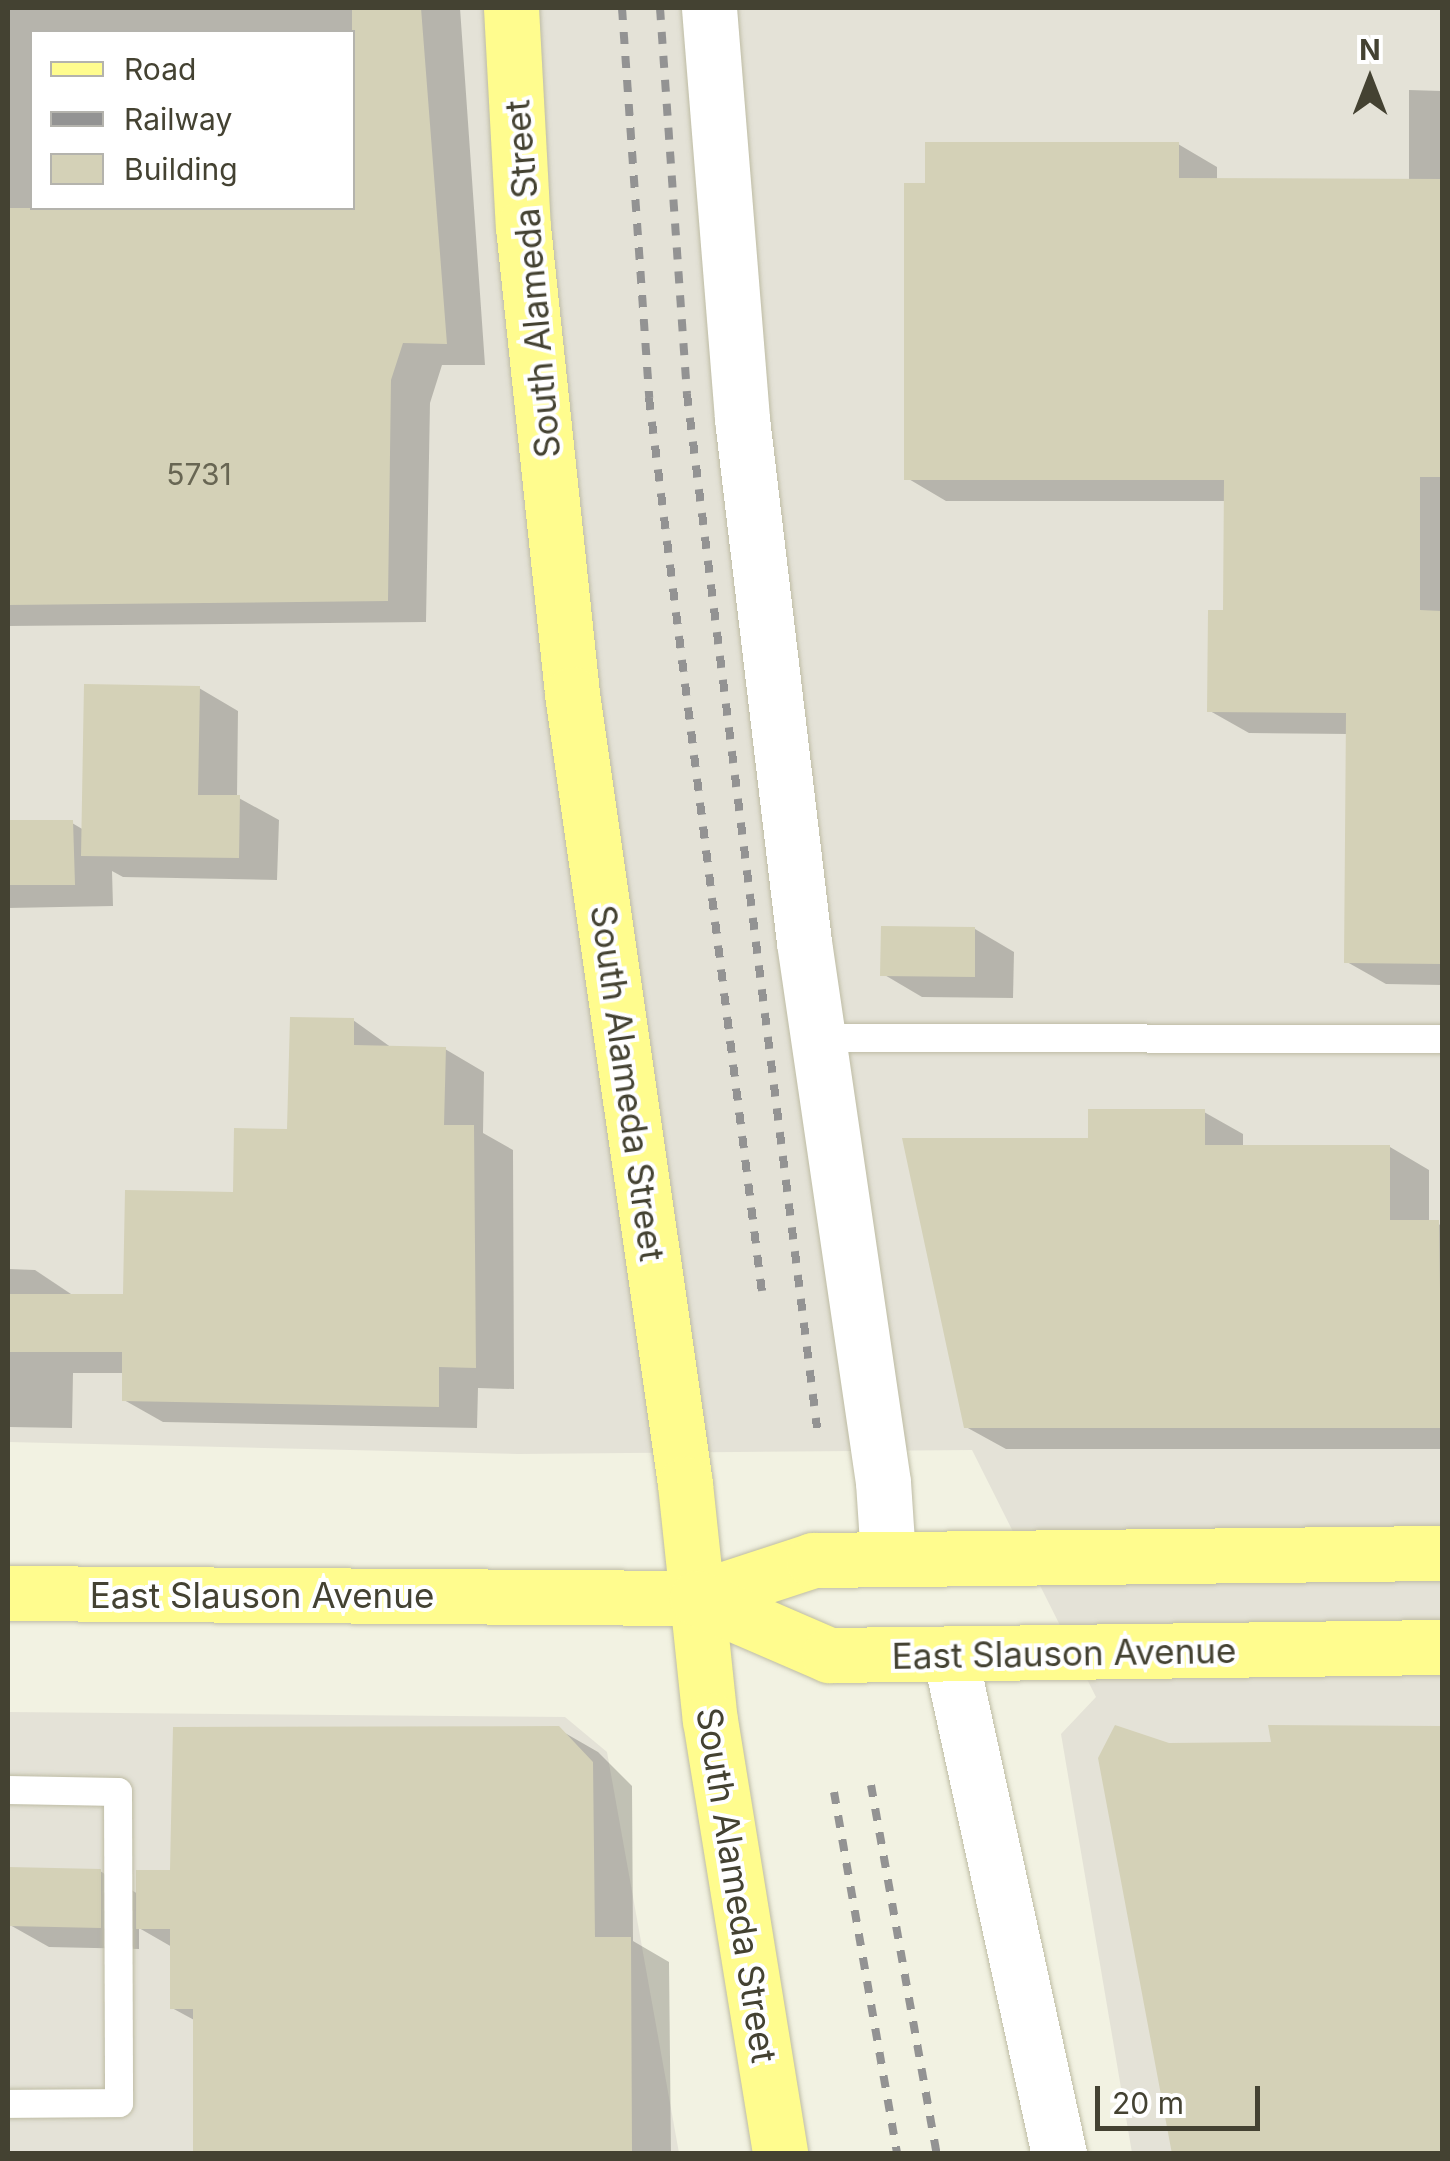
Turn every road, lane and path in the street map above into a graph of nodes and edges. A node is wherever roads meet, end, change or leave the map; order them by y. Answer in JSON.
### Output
{"nodes":[{"id":1,"x":511,"y":8,"type":"edge"},
{"id":2,"x":710,"y":8,"type":"edge"},
{"id":3,"x":820,"y":1038,"type":"junction"},
{"id":4,"x":1442,"y":1039,"type":"edge"},
{"id":5,"x":1442,"y":1553,"type":"edge"},
{"id":6,"x":888,"y":1558,"type":"junction"},
{"id":7,"x":8,"y":1593,"type":"edge"},
{"id":8,"x":697,"y":1598,"type":"junction"},
{"id":9,"x":1442,"y":1648,"type":"edge"},
{"id":10,"x":950,"y":1654,"type":"junction"},
{"id":11,"x":8,"y":1790,"type":"edge"},
{"id":12,"x":8,"y":2104,"type":"edge"},
{"id":13,"x":780,"y":2154,"type":"edge"},
{"id":14,"x":1059,"y":2154,"type":"edge"}],
"edges":[{"from":1,"to":8,"type":"main road","name":"South Alameda Street"},
{"from":2,"to":3,"type":"street"},
{"from":3,"to":4,"type":"lane"},
{"from":3,"to":6,"type":"street"},
{"from":5,"to":6,"type":"main road","name":"East Slauson Avenue"},
{"from":6,"to":8,"type":"main road","name":"East Slauson Avenue"},
{"from":7,"to":8,"type":"main road","name":"East Slauson Avenue"},
{"from":8,"to":10,"type":"main road","name":"East Slauson Avenue"},
{"from":8,"to":13,"type":"main road","name":"South Alameda Street"},
{"from":9,"to":10,"type":"main road","name":"East Slauson Avenue"},
{"from":10,"to":14,"type":"street"},
{"from":11,"to":12,"type":"lane"}]}
